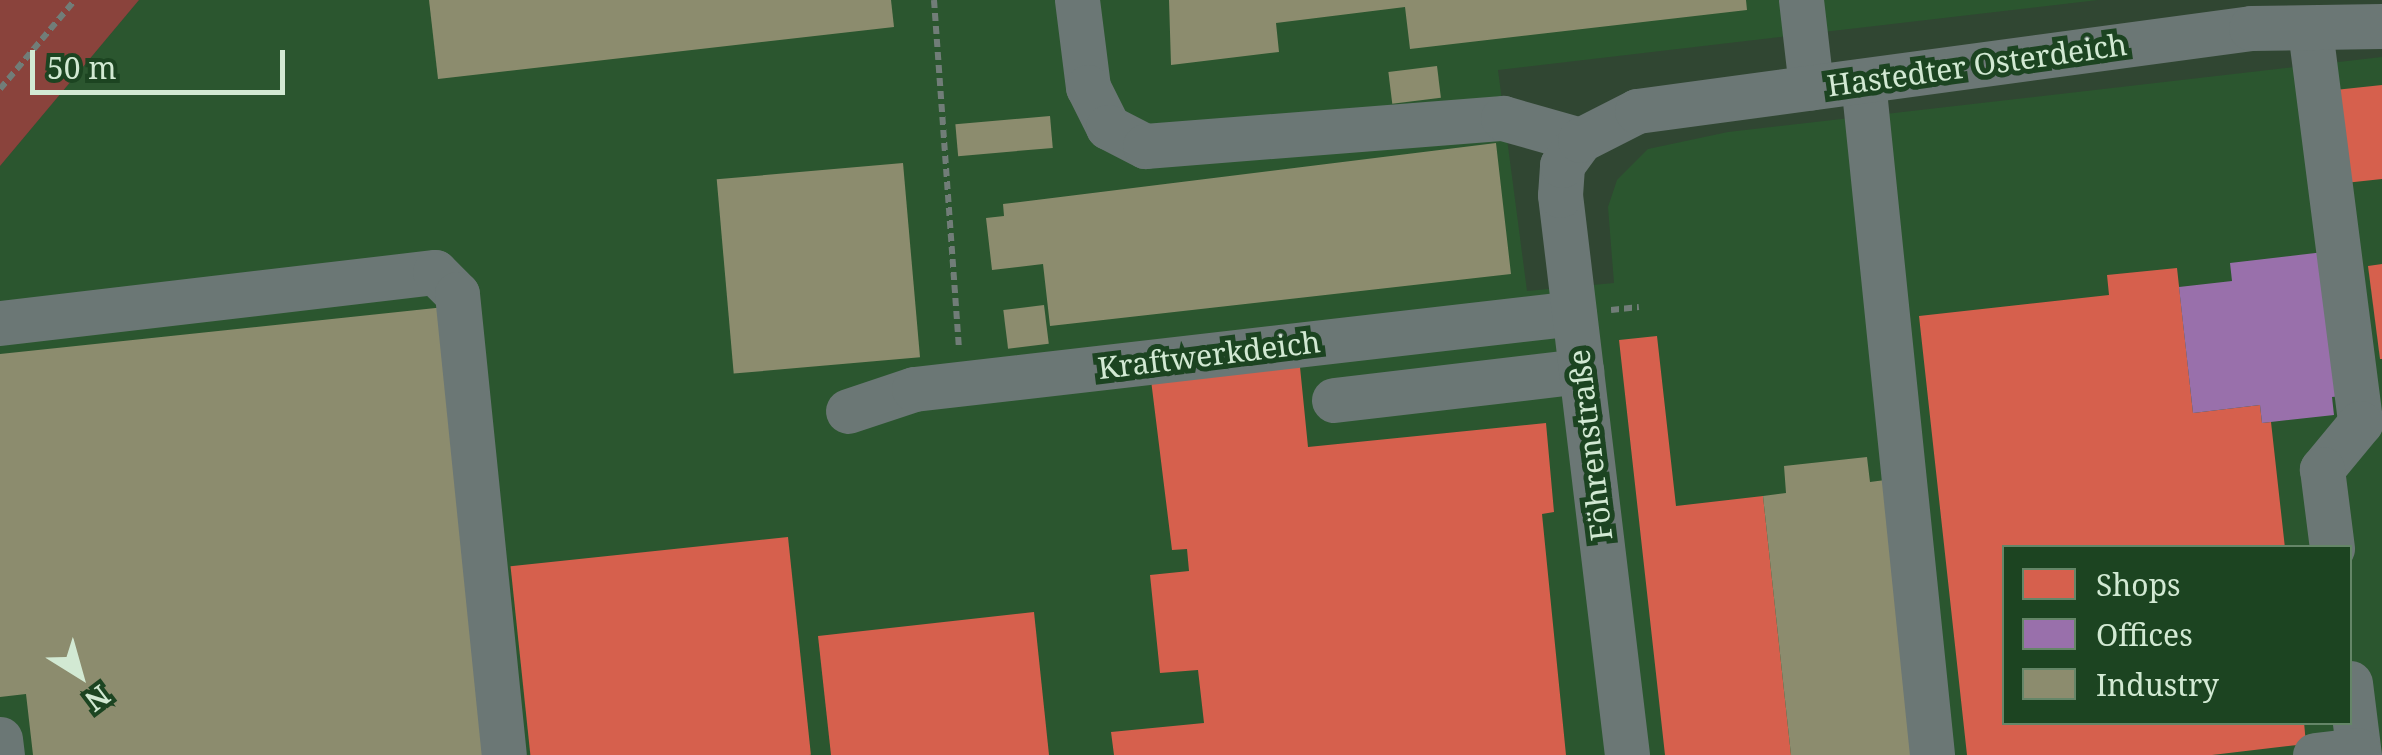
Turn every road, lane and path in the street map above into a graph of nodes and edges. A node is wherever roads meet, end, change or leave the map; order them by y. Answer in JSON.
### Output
{"nodes":[{"id":1,"x":75,"y":0,"type":"edge"},
{"id":2,"x":934,"y":0,"type":"edge"},
{"id":3,"x":1077,"y":0,"type":"edge"},
{"id":4,"x":1801,"y":0,"type":"edge"},
{"id":5,"x":2302,"y":20,"type":"edge"},
{"id":6,"x":2382,"y":26,"type":"edge"},
{"id":7,"x":1863,"y":81,"type":"junction"},
{"id":8,"x":1811,"y":87,"type":"junction"},
{"id":9,"x":0,"y":89,"type":"edge"},
{"id":10,"x":1580,"y":140,"type":"junction"},
{"id":11,"x":1640,"y":308,"type":"dead end"},
{"id":12,"x":1596,"y":312,"type":"junction"},
{"id":13,"x":0,"y":323,"type":"edge"},
{"id":14,"x":1581,"y":371,"type":"junction"},
{"id":15,"x":962,"y":383,"type":"junction"},
{"id":16,"x":1334,"y":400,"type":"dead end"},
{"id":17,"x":848,"y":411,"type":"dead end"},
{"id":18,"x":2332,"y":545,"type":"edge"},
{"id":19,"x":2346,"y":725,"type":"edge"},
{"id":20,"x":0,"y":739,"type":"edge"},
{"id":21,"x":2344,"y":753,"type":"edge"},
{"id":22,"x":2,"y":755,"type":"edge"},
{"id":23,"x":504,"y":755,"type":"edge"},
{"id":24,"x":1627,"y":755,"type":"edge"},
{"id":25,"x":1932,"y":755,"type":"edge"}],
"edges":[{"from":1,"to":9,"type":"path"},
{"from":2,"to":15,"type":"path"},
{"from":3,"to":10,"type":"street"},
{"from":4,"to":8,"type":"street"},
{"from":5,"to":6,"type":"street","name":"Hastedter Osterdeich"},
{"from":5,"to":7,"type":"street","name":"Hastedter Osterdeich"},
{"from":5,"to":18,"type":"street"},
{"from":7,"to":8,"type":"street","name":"Hastedter Osterdeich"},
{"from":7,"to":25,"type":"street"},
{"from":8,"to":10,"type":"street","name":"Hastedter Osterdeich"},
{"from":10,"to":12,"type":"street","name":"Föhrenstraße"},
{"from":11,"to":12,"type":"path"},
{"from":12,"to":14,"type":"street","name":"Föhrenstraße"},
{"from":12,"to":15,"type":"street","name":"Kraftwerkdeich"},
{"from":13,"to":23,"type":"street"},
{"from":14,"to":16,"type":"street"},
{"from":14,"to":24,"type":"street","name":"Föhrenstraße"},
{"from":15,"to":17,"type":"street","name":"Kraftwerkdeich"},
{"from":19,"to":21,"type":"street"},
{"from":20,"to":22,"type":"street"}]}
